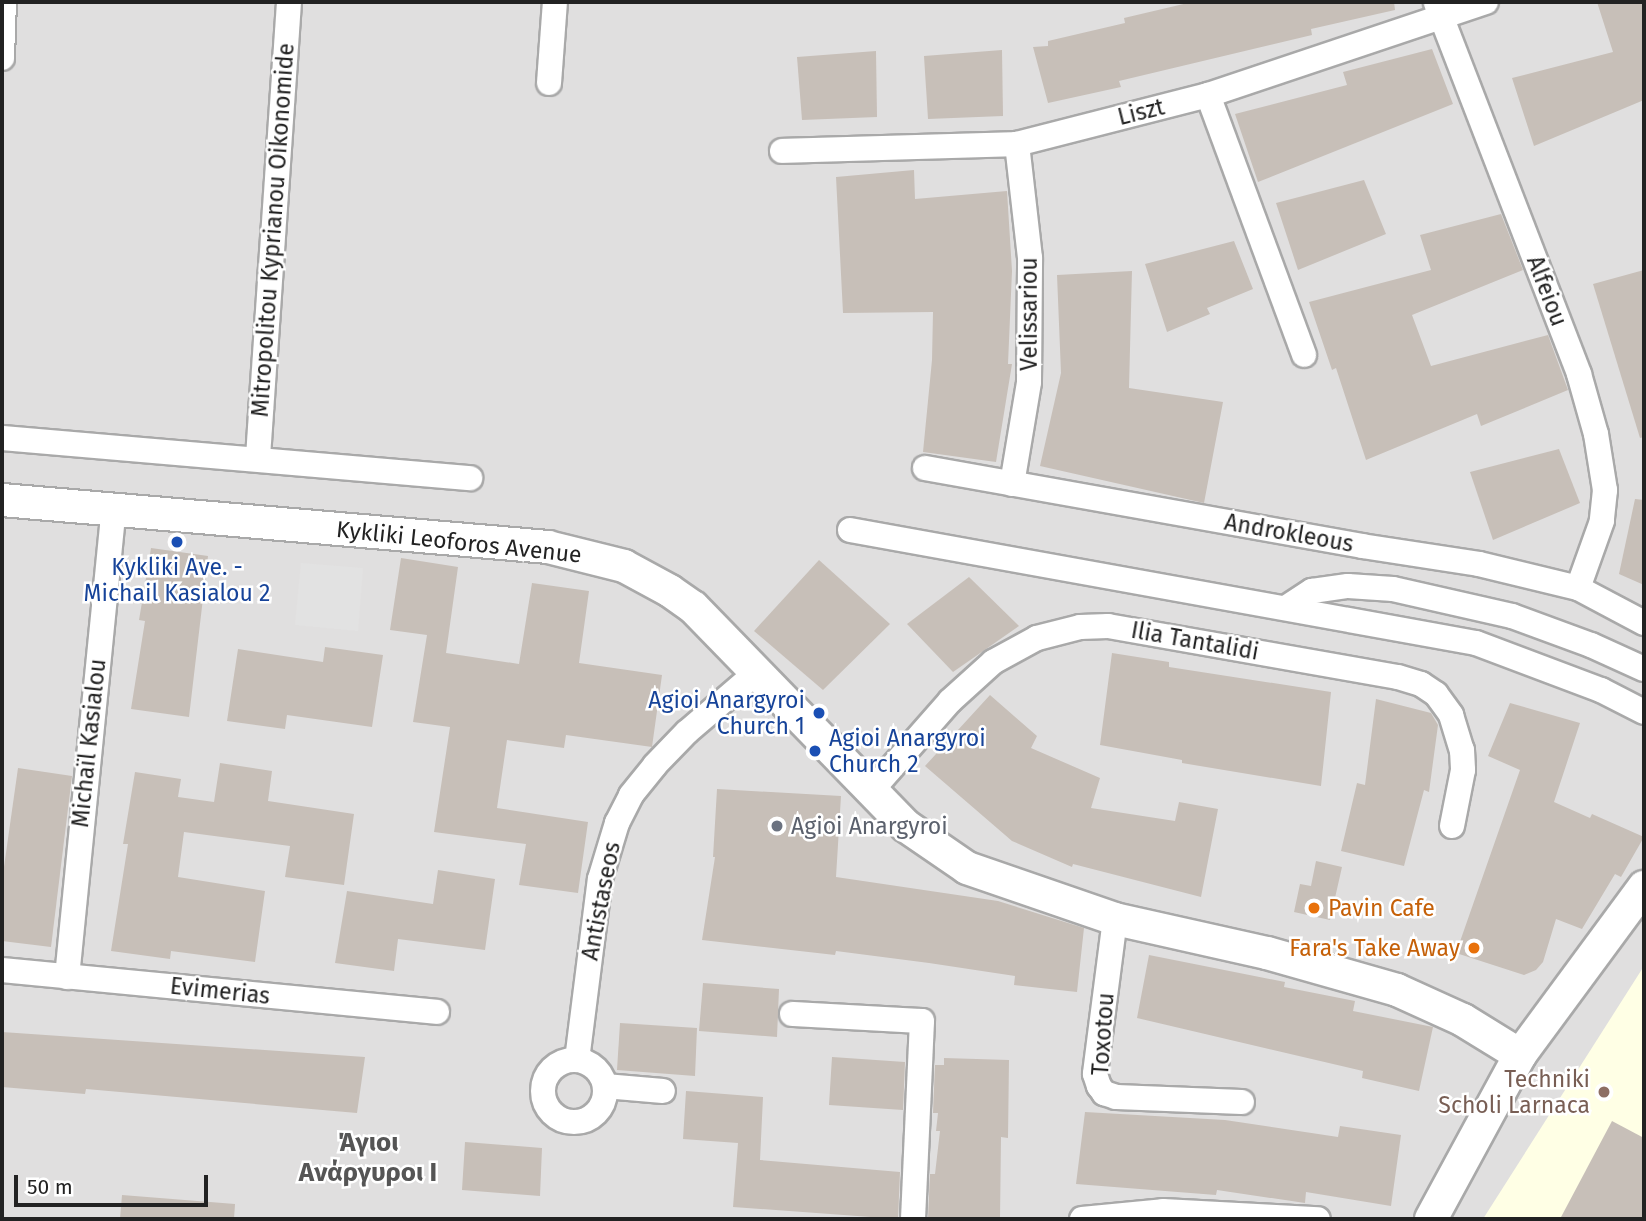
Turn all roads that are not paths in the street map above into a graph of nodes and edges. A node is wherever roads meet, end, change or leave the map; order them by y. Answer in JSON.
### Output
{"nodes":[{"id":1,"x":4,"y":2,"type":"edge"},
{"id":2,"x":289,"y":2,"type":"edge"},
{"id":3,"x":555,"y":2,"type":"edge"},
{"id":4,"x":1486,"y":2,"type":"edge"},
{"id":5,"x":1438,"y":10,"type":"edge"},
{"id":6,"x":2,"y":58,"type":"edge"},
{"id":7,"x":549,"y":83,"type":"dead end"},
{"id":8,"x":1208,"y":95,"type":"junction"},
{"id":9,"x":1017,"y":144,"type":"junction"},
{"id":10,"x":782,"y":151,"type":"dead end"},
{"id":11,"x":1304,"y":355,"type":"dead end"},
{"id":12,"x":2,"y":438,"type":"edge"},
{"id":13,"x":258,"y":457,"type":"junction"},
{"id":14,"x":925,"y":468,"type":"dead end"},
{"id":15,"x":470,"y":478,"type":"dead end"},
{"id":16,"x":1012,"y":484,"type":"junction"},
{"id":17,"x":2,"y":500,"type":"edge"},
{"id":18,"x":114,"y":509,"type":"junction"},
{"id":19,"x":850,"y":530,"type":"dead end"},
{"id":20,"x":1362,"y":546,"type":"junction"},
{"id":21,"x":1348,"y":586,"type":"junction"},
{"id":22,"x":1578,"y":588,"type":"junction"},
{"id":23,"x":1287,"y":607,"type":"junction"},
{"id":24,"x":1644,"y":623,"type":"edge"},
{"id":25,"x":1644,"y":669,"type":"edge"},
{"id":26,"x":757,"y":672,"type":"junction"},
{"id":27,"x":1644,"y":712,"type":"edge"},
{"id":28,"x":871,"y":790,"type":"junction"},
{"id":29,"x":1452,"y":826,"type":"dead end"},
{"id":30,"x":1644,"y":887,"type":"edge"},
{"id":31,"x":1115,"y":919,"type":"junction"},
{"id":32,"x":2,"y":970,"type":"edge"},
{"id":33,"x":66,"y":977,"type":"junction"},
{"id":34,"x":438,"y":1012,"type":"dead end"},
{"id":35,"x":792,"y":1014,"type":"dead end"},
{"id":36,"x":1520,"y":1055,"type":"junction"},
{"id":37,"x":577,"y":1060,"type":"junction"},
{"id":38,"x":605,"y":1086,"type":"junction"},
{"id":39,"x":663,"y":1091,"type":"dead end"},
{"id":40,"x":1242,"y":1102,"type":"dead end"},
{"id":41,"x":913,"y":1219,"type":"edge"},
{"id":42,"x":1082,"y":1219,"type":"edge"},
{"id":43,"x":1318,"y":1219,"type":"edge"},
{"id":44,"x":1431,"y":1219,"type":"edge"}],
"edges":[{"from":1,"to":6,"type":"street"},
{"from":2,"to":13,"type":"street","name":"Mitropolitou Kyprianou Oikonomide"},
{"from":3,"to":7,"type":"street"},
{"from":4,"to":5,"type":"street","name":"Liszt"},
{"from":5,"to":8,"type":"street","name":"Liszt"},
{"from":5,"to":22,"type":"street","name":"Alfeiou"},
{"from":8,"to":9,"type":"street","name":"Liszt"},
{"from":8,"to":11,"type":"street"},
{"from":9,"to":10,"type":"street","name":"Liszt"},
{"from":9,"to":16,"type":"street","name":"Velissariou"},
{"from":12,"to":13,"type":"street"},
{"from":13,"to":15,"type":"street"},
{"from":14,"to":16,"type":"street","name":"Androkleous"},
{"from":16,"to":20,"type":"street","name":"Androkleous"},
{"from":17,"to":18,"type":"street","name":"Kykliki Leoforos Avenue"},
{"from":18,"to":26,"type":"street","name":"Kykliki Leoforos Avenue"},
{"from":18,"to":33,"type":"street","name":"Michaïl Kasialou"},
{"from":19,"to":23,"type":"street"},
{"from":20,"to":21,"type":"street"},
{"from":20,"to":22,"type":"street","name":"Androkleous"},
{"from":21,"to":23,"type":"street"},
{"from":21,"to":25,"type":"street"},
{"from":22,"to":24,"type":"street","name":"Androkleous"},
{"from":23,"to":27,"type":"street"},
{"from":26,"to":28,"type":"street","name":"Kykliki Leoforos Avenue"},
{"from":26,"to":37,"type":"street","name":"Antistaseos"},
{"from":28,"to":29,"type":"street","name":"Ilia Tantalidi"},
{"from":28,"to":31,"type":"street","name":"Kykliki Leoforos Avenue"},
{"from":30,"to":36,"type":"street"},
{"from":31,"to":36,"type":"street","name":"Kykliki Leoforos Avenue"},
{"from":31,"to":40,"type":"street","name":"Toxotou"},
{"from":32,"to":33,"type":"street","name":"Evimerias"},
{"from":33,"to":34,"type":"street","name":"Evimerias"},
{"from":35,"to":41,"type":"street"},
{"from":36,"to":44,"type":"street"},
{"from":37,"to":38,"type":"street"},
{"from":37,"to":38,"type":"street"},
{"from":38,"to":39,"type":"street"},
{"from":42,"to":43,"type":"street"}]}
